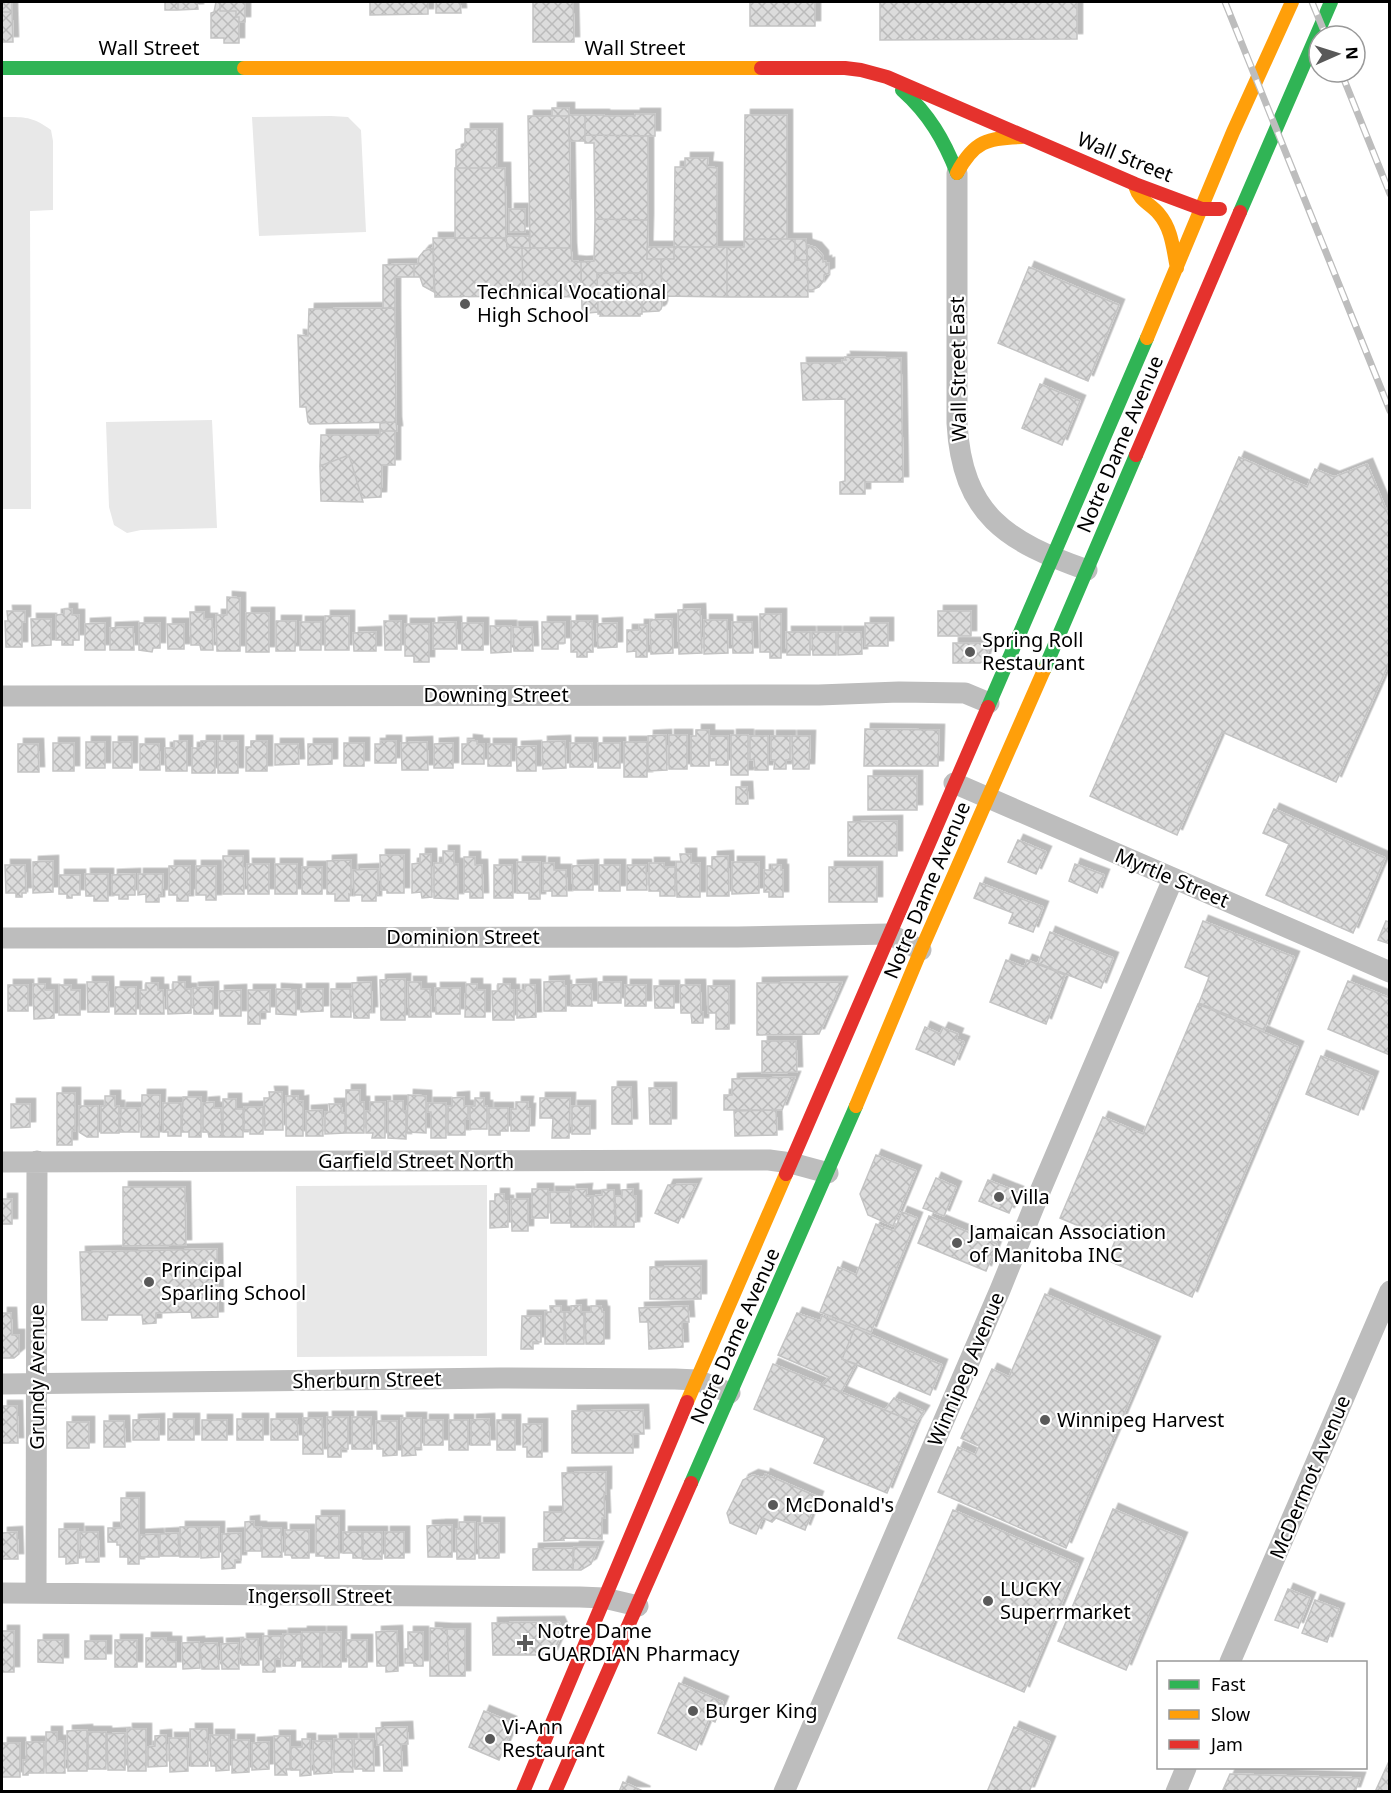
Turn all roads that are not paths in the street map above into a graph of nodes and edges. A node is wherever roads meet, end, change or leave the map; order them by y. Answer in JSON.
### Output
{"nodes":[{"id":1,"x":1292,"y":2,"type":"edge"},
{"id":2,"x":1331,"y":2,"type":"edge"},
{"id":3,"x":2,"y":68,"type":"edge"},
{"id":4,"x":887,"y":77,"type":"junction"},
{"id":5,"x":1027,"y":137,"type":"junction"},
{"id":6,"x":957,"y":173,"type":"junction"},
{"id":7,"x":1135,"y":184,"type":"junction"},
{"id":8,"x":1202,"y":209,"type":"junction"},
{"id":9,"x":1241,"y":209,"type":"junction"},
{"id":10,"x":1177,"y":268,"type":"junction"},
{"id":11,"x":1052,"y":558,"type":"junction"},
{"id":12,"x":1087,"y":570,"type":"junction"},
{"id":13,"x":2,"y":696,"type":"edge"},
{"id":14,"x":989,"y":703,"type":"junction"},
{"id":15,"x":954,"y":783,"type":"junction"},
{"id":16,"x":988,"y":797,"type":"junction"},
{"id":17,"x":1173,"y":879,"type":"junction"},
{"id":18,"x":889,"y":934,"type":"junction"},
{"id":19,"x":2,"y":938,"type":"edge"},
{"id":20,"x":921,"y":950,"type":"junction"},
{"id":21,"x":1389,"y":972,"type":"edge"},
{"id":22,"x":37,"y":1161,"type":"junction"},
{"id":23,"x":2,"y":1162,"type":"edge"},
{"id":24,"x":791,"y":1163,"type":"junction"},
{"id":25,"x":828,"y":1173,"type":"junction"},
{"id":26,"x":1389,"y":1291,"type":"edge"},
{"id":27,"x":697,"y":1380,"type":"junction"},
{"id":28,"x":2,"y":1384,"type":"edge"},
{"id":29,"x":37,"y":1384,"type":"junction"},
{"id":30,"x":730,"y":1393,"type":"junction"},
{"id":31,"x":2,"y":1593,"type":"edge"},
{"id":32,"x":36,"y":1593,"type":"junction"},
{"id":33,"x":604,"y":1598,"type":"junction"},
{"id":34,"x":638,"y":1606,"type":"junction"},
{"id":35,"x":1230,"y":1661,"type":"edge"},
{"id":36,"x":1185,"y":1769,"type":"edge"},
{"id":37,"x":523,"y":1791,"type":"edge"},
{"id":38,"x":555,"y":1791,"type":"edge"},
{"id":39,"x":784,"y":1791,"type":"edge"},
{"id":40,"x":1176,"y":1791,"type":"edge"}],
"edges":[{"from":1,"to":8,"type":"main road","name":"Notre Dame Avenue"},
{"from":2,"to":9,"type":"main road","name":"Notre Dame Avenue"},
{"from":3,"to":4,"type":"main road","name":"Wall Street"},
{"from":4,"to":5,"type":"main road","name":"Wall Street"},
{"from":4,"to":6,"type":"main road"},
{"from":5,"to":6,"type":"main road"},
{"from":5,"to":7,"type":"main road","name":"Wall Street"},
{"from":6,"to":11,"type":"street","name":"Wall Street East"},
{"from":7,"to":8,"type":"main road","name":"Wall Street"},
{"from":7,"to":10,"type":"main road"},
{"from":8,"to":9,"type":"main road","name":"Wall Street"},
{"from":8,"to":10,"type":"main road","name":"Notre Dame Avenue"},
{"from":9,"to":12,"type":"main road","name":"Notre Dame Avenue"},
{"from":10,"to":11,"type":"main road","name":"Notre Dame Avenue"},
{"from":11,"to":12,"type":"street","name":"Wall Street East"},
{"from":11,"to":14,"type":"main road","name":"Notre Dame Avenue"},
{"from":12,"to":16,"type":"main road","name":"Notre Dame Avenue"},
{"from":13,"to":14,"type":"street","name":"Downing Street"},
{"from":14,"to":15,"type":"main road","name":"Notre Dame Avenue"},
{"from":15,"to":16,"type":"street","name":"Myrtle Street"},
{"from":15,"to":18,"type":"main road","name":"Notre Dame Avenue"},
{"from":16,"to":17,"type":"street","name":"Myrtle Street"},
{"from":16,"to":20,"type":"main road","name":"Notre Dame Avenue"},
{"from":17,"to":21,"type":"street","name":"Myrtle Street"},
{"from":17,"to":39,"type":"street","name":"Winnipeg Avenue"},
{"from":18,"to":19,"type":"street","name":"Dominion Street"},
{"from":18,"to":20,"type":"street","name":"Dominion Street"},
{"from":18,"to":24,"type":"main road","name":"Notre Dame Avenue"},
{"from":20,"to":25,"type":"main road","name":"Notre Dame Avenue"},
{"from":22,"to":23,"type":"street","name":"Garfield Street North"},
{"from":22,"to":24,"type":"street","name":"Garfield Street North"},
{"from":22,"to":29,"type":"street","name":"Grundy Avenue"},
{"from":24,"to":25,"type":"street","name":"Garfield Street North"},
{"from":24,"to":27,"type":"main road","name":"Notre Dame Avenue"},
{"from":25,"to":30,"type":"main road","name":"Notre Dame Avenue"},
{"from":26,"to":35,"type":"street","name":"McDermot Avenue"},
{"from":27,"to":29,"type":"street","name":"Sherburn Street"},
{"from":27,"to":30,"type":"street","name":"Sherburn Street"},
{"from":27,"to":33,"type":"main road","name":"Notre Dame Avenue"},
{"from":28,"to":29,"type":"street","name":"Sherburn Street"},
{"from":29,"to":32,"type":"street","name":"Grundy Avenue"},
{"from":30,"to":34,"type":"main road","name":"Notre Dame Avenue"},
{"from":31,"to":32,"type":"street","name":"Ingersoll Street"},
{"from":32,"to":33,"type":"street","name":"Ingersoll Street"},
{"from":33,"to":34,"type":"street","name":"Ingersoll Street"},
{"from":33,"to":37,"type":"main road","name":"Notre Dame Avenue"},
{"from":34,"to":38,"type":"main road","name":"Notre Dame Avenue"},
{"from":36,"to":40,"type":"street"}]}
